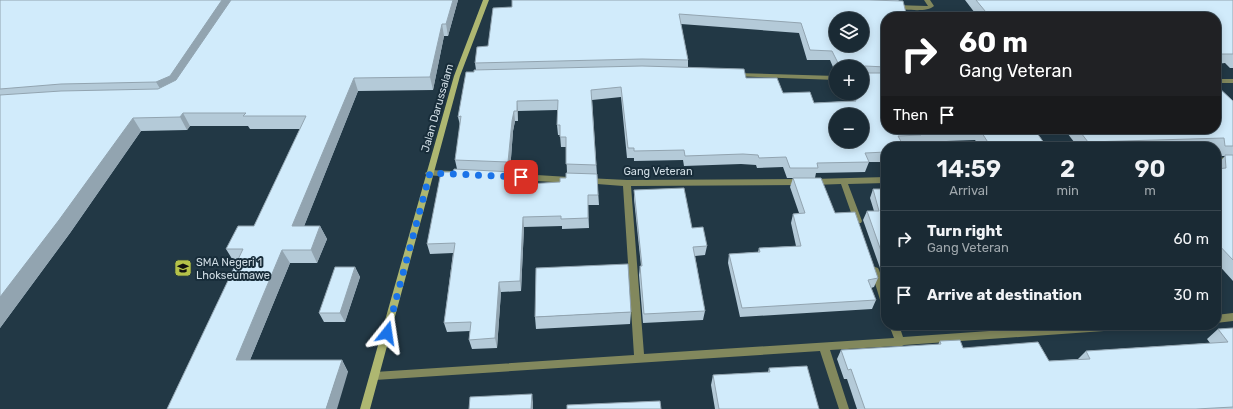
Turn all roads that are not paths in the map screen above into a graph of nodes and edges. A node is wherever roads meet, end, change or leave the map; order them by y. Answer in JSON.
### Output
{"nodes":[{"id":1,"x":486,"y":0,"type":"edge"},
{"id":2,"x":927,"y":0,"type":"edge"},
{"id":3,"x":889,"y":7,"type":"edge"},
{"id":4,"x":727,"y":74,"type":"edge"},
{"id":5,"x":829,"y":78,"type":"edge"},
{"id":6,"x":1221,"y":81,"type":"edge"},
{"id":7,"x":1233,"y":81,"type":"edge"},
{"id":8,"x":1221,"y":160,"type":"edge"},
{"id":9,"x":1233,"y":160,"type":"edge"},
{"id":10,"x":430,"y":173,"type":"junction"},
{"id":11,"x":461,"y":174,"type":"edge"},
{"id":12,"x":493,"y":176,"type":"edge"},
{"id":13,"x":881,"y":180,"type":"edge"},
{"id":14,"x":844,"y":182,"type":"junction"},
{"id":15,"x":628,"y":183,"type":"junction"},
{"id":16,"x":860,"y":228,"type":"edge"},
{"id":17,"x":873,"y":265,"type":"edge"},
{"id":18,"x":881,"y":288,"type":"edge"},
{"id":19,"x":1233,"y":317,"type":"edge"},
{"id":20,"x":1221,"y":318,"type":"edge"},
{"id":21,"x":896,"y":330,"type":"edge"},
{"id":22,"x":1064,"y":330,"type":"edge"},
{"id":23,"x":900,"y":342,"type":"junction"},
{"id":24,"x":824,"y":347,"type":"junction"},
{"id":25,"x":639,"y":358,"type":"junction"},
{"id":26,"x":375,"y":376,"type":"junction"},
{"id":27,"x":365,"y":409,"type":"edge"},
{"id":28,"x":844,"y":409,"type":"edge"}],
"edges":[{"from":1,"to":10,"type":"street","name":"Jalan Darussalam"},
{"from":2,"to":3,"type":"street"},
{"from":4,"to":5,"type":"street"},
{"from":6,"to":7,"type":"street"},
{"from":8,"to":9,"type":"street"},
{"from":10,"to":11,"type":"street"},
{"from":10,"to":26,"type":"street","name":"Jalan Darussalam"},
{"from":12,"to":15,"type":"street","name":"Gang Veteran"},
{"from":13,"to":14,"type":"street","name":"Gang Veteran"},
{"from":14,"to":15,"type":"street","name":"Gang Veteran"},
{"from":14,"to":16,"type":"street"},
{"from":15,"to":25,"type":"street"},
{"from":17,"to":18,"type":"street"},
{"from":19,"to":20,"type":"street"},
{"from":21,"to":23,"type":"street"},
{"from":22,"to":23,"type":"street"},
{"from":23,"to":24,"type":"street"},
{"from":24,"to":25,"type":"street"},
{"from":24,"to":28,"type":"street"},
{"from":25,"to":26,"type":"street"},
{"from":26,"to":27,"type":"street","name":"Jalan Darussalam"}]}
